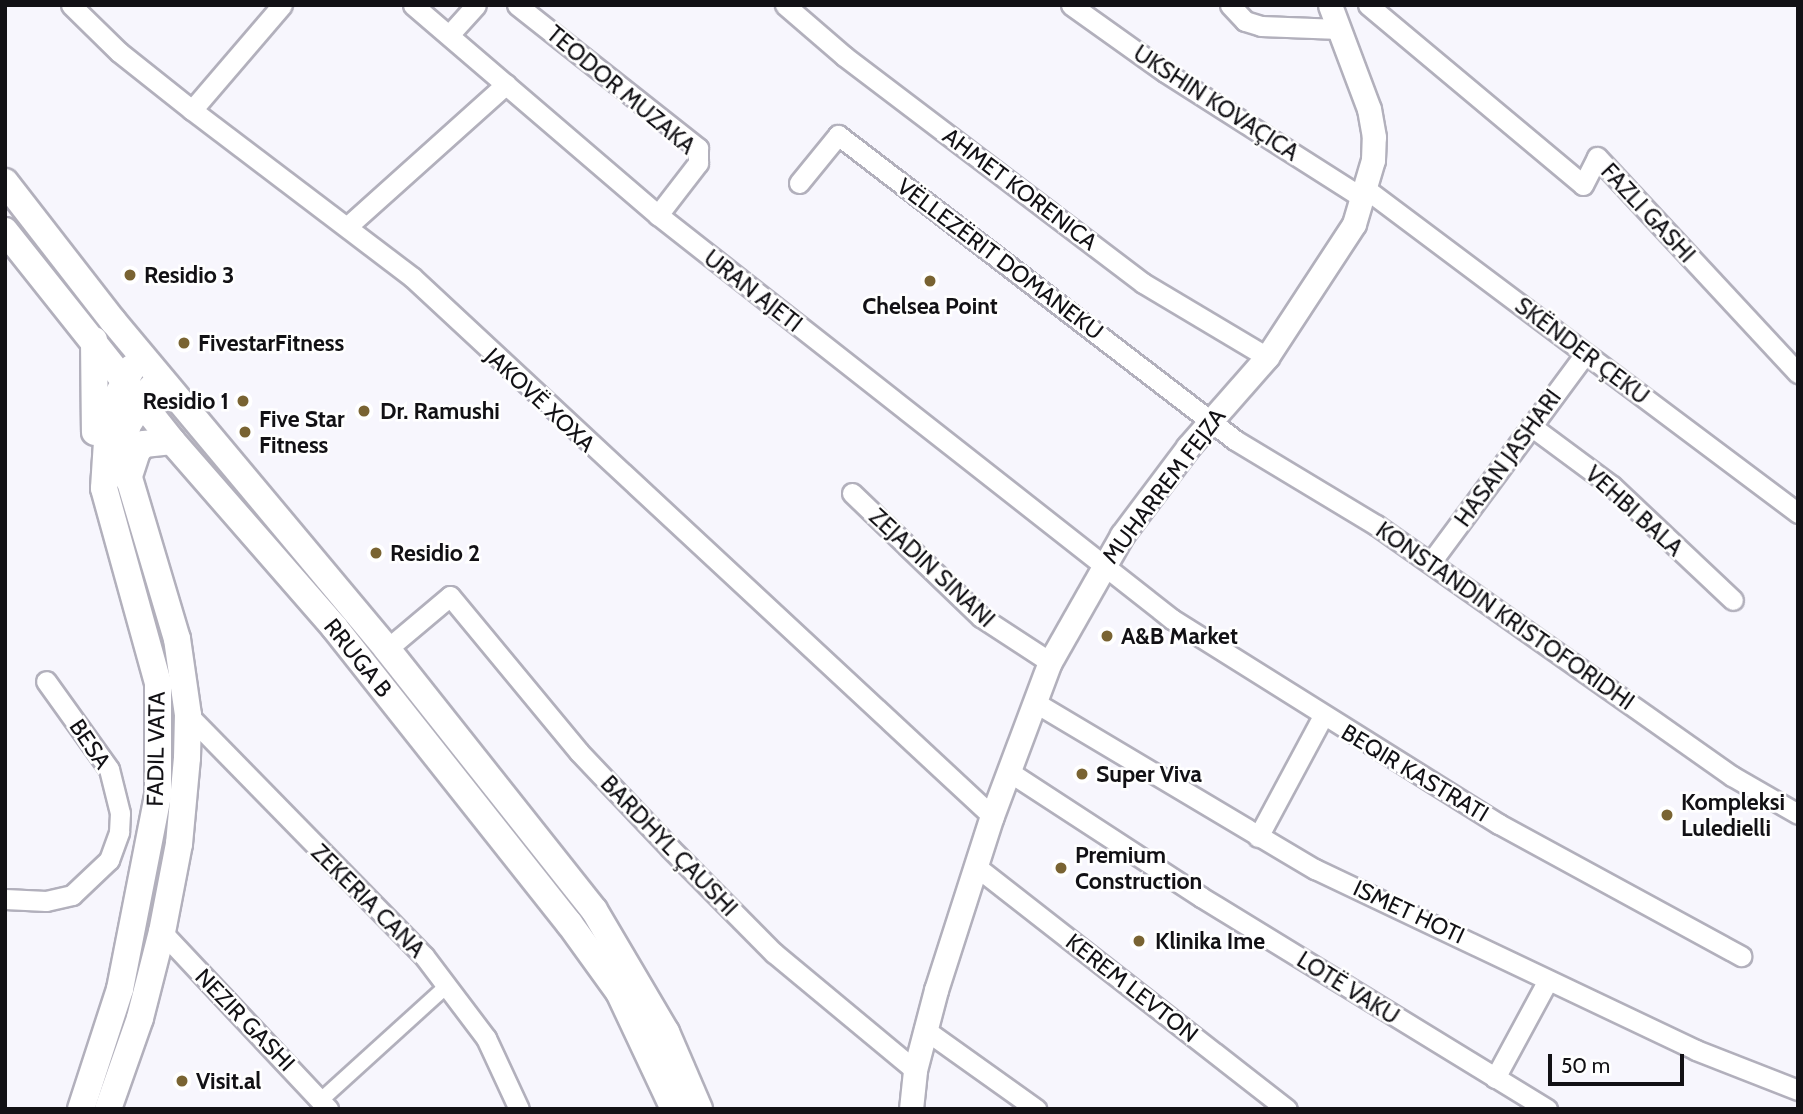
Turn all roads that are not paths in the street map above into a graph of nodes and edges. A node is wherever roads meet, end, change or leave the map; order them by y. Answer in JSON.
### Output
{"nodes":[{"id":1,"x":282,"y":5,"type":"edge"},
{"id":2,"x":413,"y":5,"type":"edge"},
{"id":3,"x":476,"y":5,"type":"edge"},
{"id":4,"x":517,"y":5,"type":"edge"},
{"id":5,"x":785,"y":5,"type":"edge"},
{"id":6,"x":1071,"y":5,"type":"edge"},
{"id":7,"x":1230,"y":5,"type":"edge"},
{"id":8,"x":1330,"y":5,"type":"edge"},
{"id":9,"x":1368,"y":5,"type":"edge"},
{"id":10,"x":77,"y":7,"type":"edge"},
{"id":11,"x":1339,"y":29,"type":"junction"},
{"id":12,"x":449,"y":36,"type":"junction"},
{"id":13,"x":506,"y":84,"type":"junction"},
{"id":14,"x":191,"y":110,"type":"junction"},
{"id":15,"x":5,"y":182,"type":"edge"},
{"id":16,"x":799,"y":183,"type":"dead end"},
{"id":17,"x":1365,"y":193,"type":"junction"},
{"id":18,"x":658,"y":215,"type":"junction"},
{"id":19,"x":349,"y":225,"type":"junction"},
{"id":20,"x":5,"y":231,"type":"edge"},
{"id":21,"x":94,"y":341,"type":"junction"},
{"id":22,"x":141,"y":354,"type":"junction"},
{"id":23,"x":1585,"y":354,"type":"junction"},
{"id":24,"x":1266,"y":357,"type":"junction"},
{"id":25,"x":1798,"y":373,"type":"edge"},
{"id":26,"x":159,"y":377,"type":"junction"},
{"id":27,"x":124,"y":381,"type":"junction"},
{"id":28,"x":142,"y":403,"type":"junction"},
{"id":29,"x":1211,"y":420,"type":"junction"},
{"id":30,"x":1531,"y":426,"type":"junction"},
{"id":31,"x":172,"y":441,"type":"junction"},
{"id":32,"x":116,"y":486,"type":"junction"},
{"id":33,"x":852,"y":493,"type":"dead end"},
{"id":34,"x":1798,"y":513,"type":"edge"},
{"id":35,"x":1431,"y":562,"type":"junction"},
{"id":36,"x":1104,"y":564,"type":"junction"},
{"id":37,"x":1733,"y":600,"type":"dead end"},
{"id":38,"x":387,"y":649,"type":"junction"},
{"id":39,"x":1050,"y":662,"type":"junction"},
{"id":40,"x":46,"y":681,"type":"dead end"},
{"id":41,"x":1036,"y":703,"type":"junction"},
{"id":42,"x":188,"y":715,"type":"junction"},
{"id":43,"x":1323,"y":716,"type":"junction"},
{"id":44,"x":1012,"y":773,"type":"junction"},
{"id":45,"x":1798,"y":814,"type":"edge"},
{"id":46,"x":992,"y":816,"type":"junction"},
{"id":47,"x":1258,"y":836,"type":"junction"},
{"id":48,"x":978,"y":868,"type":"junction"},
{"id":49,"x":5,"y":899,"type":"edge"},
{"id":50,"x":162,"y":932,"type":"junction"},
{"id":51,"x":1741,"y":956,"type":"dead end"},
{"id":52,"x":1548,"y":980,"type":"junction"},
{"id":53,"x":448,"y":985,"type":"junction"},
{"id":54,"x":924,"y":1029,"type":"junction"},
{"id":55,"x":915,"y":1070,"type":"junction"},
{"id":56,"x":1495,"y":1078,"type":"junction"},
{"id":57,"x":1798,"y":1090,"type":"edge"},
{"id":58,"x":325,"y":1105,"type":"edge"},
{"id":59,"x":81,"y":1109,"type":"edge"},
{"id":60,"x":108,"y":1109,"type":"edge"},
{"id":61,"x":519,"y":1109,"type":"edge"},
{"id":62,"x":674,"y":1109,"type":"edge"},
{"id":63,"x":699,"y":1109,"type":"edge"},
{"id":64,"x":911,"y":1109,"type":"edge"},
{"id":65,"x":1036,"y":1109,"type":"edge"},
{"id":66,"x":1287,"y":1109,"type":"edge"},
{"id":67,"x":1547,"y":1109,"type":"edge"}],
"edges":[{"from":1,"to":14,"type":"street"},
{"from":2,"to":12,"type":"street","name":"URAN AJETI"},
{"from":3,"to":12,"type":"street"},
{"from":4,"to":18,"type":"street","name":"TEODOR MUZAKA"},
{"from":5,"to":24,"type":"street","name":"AHMET KORENICA"},
{"from":6,"to":17,"type":"street","name":"UKSHIN KOVAÇICA"},
{"from":7,"to":11,"type":"street"},
{"from":8,"to":11,"type":"street","name":"MUHARREM FEJZA"},
{"from":9,"to":25,"type":"street","name":"FAZLI GASHI"},
{"from":10,"to":14,"type":"street","name":"JAKOVË XOXA"},
{"from":11,"to":17,"type":"street","name":"MUHARREM FEJZA"},
{"from":12,"to":13,"type":"street","name":"URAN AJETI"},
{"from":13,"to":18,"type":"street","name":"URAN AJETI"},
{"from":13,"to":19,"type":"street"},
{"from":14,"to":19,"type":"street","name":"JAKOVË XOXA"},
{"from":15,"to":22,"type":"main road"},
{"from":16,"to":29,"type":"street","name":"VËLLEZËRIT DOMANEKU"},
{"from":17,"to":23,"type":"street","name":"SKËNDER ÇEKU"},
{"from":17,"to":24,"type":"street","name":"MUHARREM FEJZA"},
{"from":18,"to":36,"type":"street","name":"URAN AJETI"},
{"from":19,"to":46,"type":"street","name":"JAKOVË XOXA"},
{"from":20,"to":21,"type":"main road","name":"RRUGA B"},
{"from":21,"to":27,"type":"main road","name":"RRUGA B"},
{"from":21,"to":32,"type":"main road"},
{"from":22,"to":26,"type":"main road","name":"RRUGA B"},
{"from":22,"to":27,"type":"main road","name":"FADIL VATA"},
{"from":23,"to":30,"type":"street","name":"HASAN JASHARI"},
{"from":23,"to":34,"type":"street","name":"SKËNDER ÇEKU"},
{"from":24,"to":29,"type":"street","name":"MUHARREM FEJZA"},
{"from":26,"to":28,"type":"main road","name":"FADIL VATA"},
{"from":26,"to":38,"type":"main road","name":"RRUGA B"},
{"from":27,"to":28,"type":"main road","name":"RRUGA B"},
{"from":27,"to":32,"type":"main road","name":"FADIL VATA"},
{"from":28,"to":31,"type":"main road","name":"RRUGA B"},
{"from":28,"to":32,"type":"main road","name":"FADIL VATA"},
{"from":29,"to":35,"type":"street","name":"KONSTANDIN KRISTOFORIDHI"},
{"from":29,"to":36,"type":"street","name":"MUHARREM FEJZA"},
{"from":30,"to":35,"type":"street","name":"HASAN JASHARI"},
{"from":30,"to":37,"type":"street","name":"VEHBI BALA"},
{"from":31,"to":32,"type":"main road"},
{"from":31,"to":62,"type":"main road","name":"RRUGA B"},
{"from":32,"to":42,"type":"main road","name":"FADIL VATA"},
{"from":32,"to":59,"type":"main road","name":"FADIL VATA"},
{"from":33,"to":39,"type":"street","name":"ZEJADIN SINANI"},
{"from":35,"to":45,"type":"street","name":"KONSTANDIN KRISTOFORIDHI"},
{"from":36,"to":39,"type":"street","name":"MUHARREM FEJZA"},
{"from":36,"to":43,"type":"street","name":"BEQIR KASTRATI"},
{"from":38,"to":55,"type":"street","name":"BARDHYL ÇAUSHI"},
{"from":38,"to":63,"type":"main road","name":"RRUGA B"},
{"from":39,"to":41,"type":"street","name":"MUHARREM FEJZA"},
{"from":40,"to":49,"type":"street","name":"BESA"},
{"from":41,"to":44,"type":"street","name":"MUHARREM FEJZA"},
{"from":41,"to":47,"type":"street","name":"ISMET HOTI"},
{"from":42,"to":50,"type":"main road","name":"FADIL VATA"},
{"from":42,"to":53,"type":"street","name":"ZEKERIA CANA"},
{"from":43,"to":47,"type":"street"},
{"from":43,"to":51,"type":"street","name":"BEQIR KASTRATI"},
{"from":44,"to":46,"type":"street","name":"MUHARREM FEJZA"},
{"from":44,"to":56,"type":"street","name":"LOTË VAKU"},
{"from":46,"to":48,"type":"street","name":"MUHARREM FEJZA"},
{"from":47,"to":52,"type":"street","name":"ISMET HOTI"},
{"from":48,"to":54,"type":"street","name":"MUHARREM FEJZA"},
{"from":48,"to":66,"type":"street","name":"KEREM LEVTON"},
{"from":50,"to":58,"type":"street","name":"NEZIR GASHI"},
{"from":50,"to":60,"type":"main road","name":"FADIL VATA"},
{"from":52,"to":56,"type":"street"},
{"from":52,"to":57,"type":"street","name":"ISMET HOTI"},
{"from":53,"to":58,"type":"street"},
{"from":53,"to":61,"type":"street","name":"ZEKERIA CANA"},
{"from":54,"to":55,"type":"street","name":"MUHARREM FEJZA"},
{"from":54,"to":65,"type":"street"},
{"from":55,"to":64,"type":"street","name":"MUHARREM FEJZA"},
{"from":56,"to":67,"type":"street","name":"LOTË VAKU"}]}
